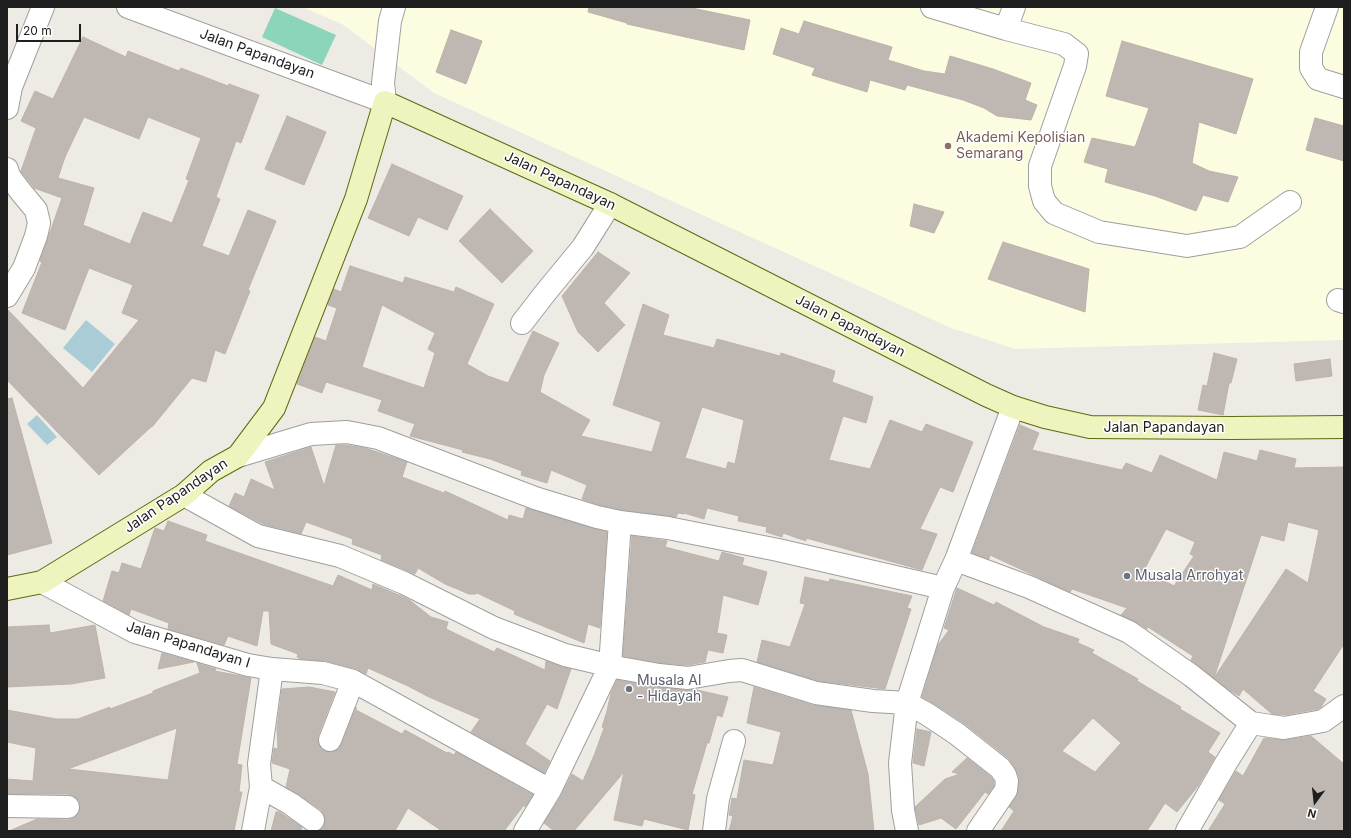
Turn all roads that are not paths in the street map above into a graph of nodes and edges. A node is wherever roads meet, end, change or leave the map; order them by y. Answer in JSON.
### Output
{"nodes":[{"id":1,"x":43,"y":7,"type":"edge"},
{"id":2,"x":128,"y":7,"type":"edge"},
{"id":3,"x":394,"y":7,"type":"edge"},
{"id":4,"x":932,"y":7,"type":"edge"},
{"id":5,"x":1014,"y":7,"type":"edge"},
{"id":6,"x":1327,"y":7,"type":"edge"},
{"id":7,"x":1006,"y":29,"type":"junction"},
{"id":8,"x":1344,"y":87,"type":"edge"},
{"id":9,"x":385,"y":102,"type":"junction"},
{"id":10,"x":7,"y":108,"type":"edge"},
{"id":11,"x":7,"y":169,"type":"edge"},
{"id":12,"x":1290,"y":202,"type":"dead end"},
{"id":13,"x":610,"y":204,"type":"junction"},
{"id":14,"x":7,"y":296,"type":"edge"},
{"id":15,"x":522,"y":323,"type":"dead end"},
{"id":16,"x":1013,"y":407,"type":"junction"},
{"id":17,"x":1344,"y":427,"type":"edge"},
{"id":18,"x":238,"y":456,"type":"junction"},
{"id":19,"x":184,"y":495,"type":"junction"},
{"id":20,"x":620,"y":522,"type":"junction"},
{"id":21,"x":956,"y":560,"type":"junction"},
{"id":22,"x":42,"y":582,"type":"junction"},
{"id":23,"x":943,"y":588,"type":"junction"},
{"id":24,"x":7,"y":590,"type":"edge"},
{"id":25,"x":610,"y":666,"type":"junction"},
{"id":26,"x":272,"y":669,"type":"junction"},
{"id":27,"x":353,"y":681,"type":"junction"},
{"id":28,"x":907,"y":703,"type":"junction"},
{"id":29,"x":1344,"y":706,"type":"edge"},
{"id":30,"x":1251,"y":723,"type":"junction"},
{"id":31,"x":330,"y":740,"type":"dead end"},
{"id":32,"x":734,"y":741,"type":"dead end"},
{"id":33,"x":261,"y":787,"type":"junction"},
{"id":34,"x":550,"y":790,"type":"junction"},
{"id":35,"x":7,"y":806,"type":"edge"},
{"id":36,"x":68,"y":807,"type":"dead end"},
{"id":37,"x":313,"y":820,"type":"dead end"},
{"id":38,"x":253,"y":831,"type":"edge"},
{"id":39,"x":525,"y":831,"type":"edge"},
{"id":40,"x":714,"y":831,"type":"edge"},
{"id":41,"x":907,"y":831,"type":"edge"},
{"id":42,"x":978,"y":831,"type":"edge"},
{"id":43,"x":1187,"y":831,"type":"edge"}],
"edges":[{"from":1,"to":10,"type":"street"},
{"from":2,"to":9,"type":"street","name":"Jalan Papandayan"},
{"from":3,"to":9,"type":"street"},
{"from":4,"to":7,"type":"street"},
{"from":5,"to":7,"type":"street"},
{"from":6,"to":8,"type":"street"},
{"from":7,"to":12,"type":"street"},
{"from":9,"to":13,"type":"main road","name":"Jalan Papandayan"},
{"from":9,"to":18,"type":"main road","name":"Jalan Papandayan"},
{"from":11,"to":14,"type":"street"},
{"from":13,"to":15,"type":"street"},
{"from":13,"to":16,"type":"main road","name":"Jalan Papandayan"},
{"from":16,"to":17,"type":"main road","name":"Jalan Papandayan"},
{"from":16,"to":21,"type":"street"},
{"from":18,"to":19,"type":"main road","name":"Jalan Papandayan"},
{"from":18,"to":20,"type":"street"},
{"from":19,"to":22,"type":"main road","name":"Jalan Papandayan"},
{"from":19,"to":25,"type":"street"},
{"from":20,"to":23,"type":"street"},
{"from":20,"to":25,"type":"street"},
{"from":21,"to":23,"type":"street"},
{"from":21,"to":30,"type":"street"},
{"from":22,"to":24,"type":"main road","name":"Jalan Papandayan"},
{"from":22,"to":26,"type":"street","name":"Jalan Papandayan I"},
{"from":23,"to":28,"type":"street"},
{"from":25,"to":28,"type":"street"},
{"from":25,"to":34,"type":"street"},
{"from":26,"to":27,"type":"street","name":"Jalan Papandayan I"},
{"from":26,"to":33,"type":"street"},
{"from":27,"to":31,"type":"street"},
{"from":27,"to":34,"type":"street","name":"Jalan Papandayan I"},
{"from":28,"to":41,"type":"street"},
{"from":28,"to":42,"type":"street"},
{"from":29,"to":30,"type":"street"},
{"from":30,"to":43,"type":"street"},
{"from":32,"to":40,"type":"street"},
{"from":33,"to":37,"type":"street"},
{"from":33,"to":38,"type":"street"},
{"from":34,"to":39,"type":"street"},
{"from":35,"to":36,"type":"street"}]}
